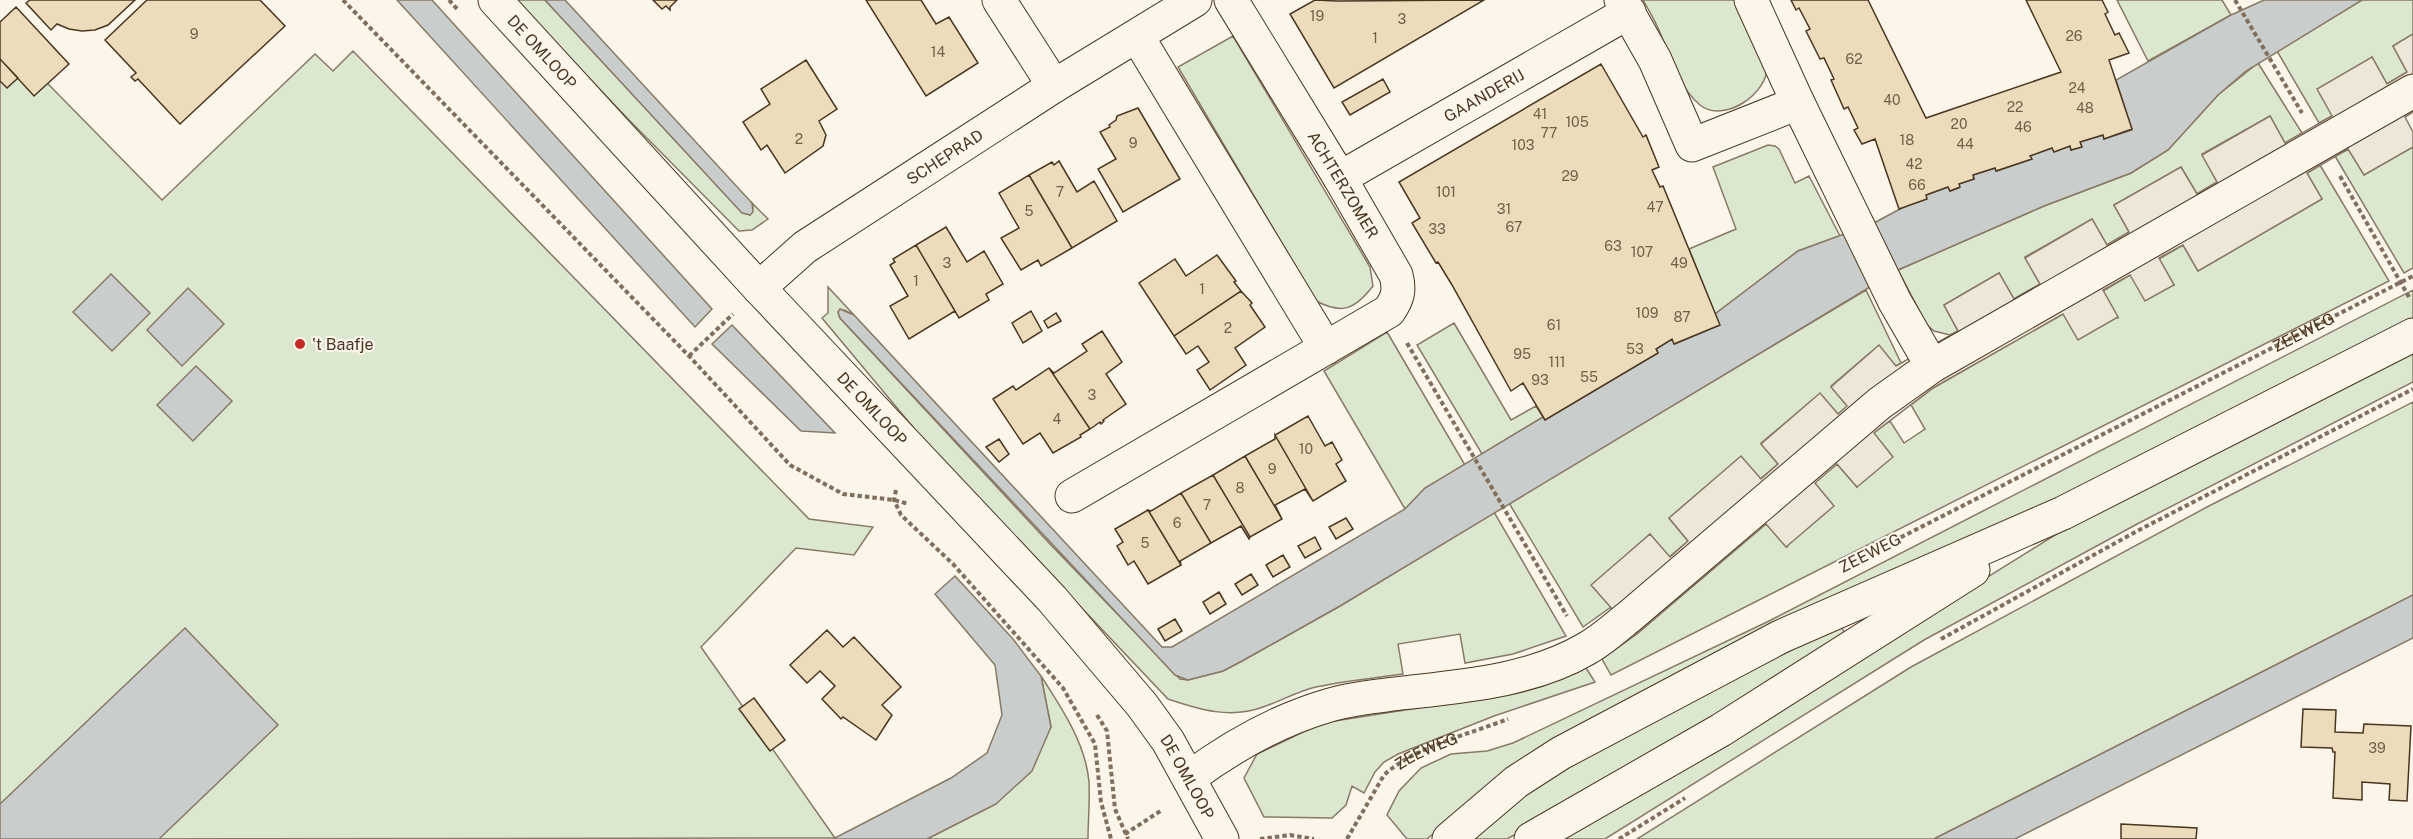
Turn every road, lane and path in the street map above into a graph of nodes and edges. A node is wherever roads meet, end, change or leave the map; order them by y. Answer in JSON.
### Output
{"nodes":[{"id":1,"x":343,"y":0,"type":"edge"},
{"id":2,"x":449,"y":0,"type":"edge"},
{"id":3,"x":495,"y":0,"type":"edge"},
{"id":4,"x":999,"y":0,"type":"edge"},
{"id":5,"x":1195,"y":0,"type":"edge"},
{"id":6,"x":1231,"y":0,"type":"edge"},
{"id":7,"x":1751,"y":0,"type":"edge"},
{"id":8,"x":2237,"y":2,"type":"edge"},
{"id":9,"x":1625,"y":6,"type":"edge"},
{"id":10,"x":465,"y":17,"type":"dead end"},
{"id":11,"x":1137,"y":36,"type":"junction"},
{"id":12,"x":1054,"y":86,"type":"junction"},
{"id":13,"x":2413,"y":91,"type":"edge"},
{"id":14,"x":1798,"y":103,"type":"junction"},
{"id":15,"x":2320,"y":142,"type":"junction"},
{"id":16,"x":1340,"y":178,"type":"junction"},
{"id":17,"x":2413,"y":276,"type":"edge"},
{"id":18,"x":2401,"y":282,"type":"junction"},
{"id":19,"x":759,"y":288,"type":"junction"},
{"id":20,"x":2413,"y":304,"type":"edge"},
{"id":21,"x":1389,"y":311,"type":"junction"},
{"id":22,"x":2413,"y":335,"type":"edge"},
{"id":23,"x":1326,"y":348,"type":"junction"},
{"id":24,"x":689,"y":356,"type":"junction"},
{"id":25,"x":1932,"y":366,"type":"junction"},
{"id":26,"x":2413,"y":389,"type":"edge"},
{"id":27,"x":898,"y":485,"type":"dead end"},
{"id":28,"x":1072,"y":496,"type":"dead end"},
{"id":29,"x":894,"y":500,"type":"junction"},
{"id":30,"x":912,"y":505,"type":"dead end"},
{"id":31,"x":2063,"y":513,"type":"junction"},
{"id":32,"x":1867,"y":555,"type":"dead end"},
{"id":33,"x":1933,"y":643,"type":"dead end"},
{"id":34,"x":1587,"y":649,"type":"junction"},
{"id":35,"x":1095,"y":712,"type":"dead end"},
{"id":36,"x":1510,"y":719,"type":"dead end"},
{"id":37,"x":1189,"y":778,"type":"junction"},
{"id":38,"x":1690,"y":795,"type":"dead end"},
{"id":39,"x":1111,"y":839,"type":"edge"},
{"id":40,"x":1128,"y":839,"type":"edge"},
{"id":41,"x":1222,"y":839,"type":"edge"},
{"id":42,"x":1260,"y":839,"type":"edge"},
{"id":43,"x":1314,"y":839,"type":"edge"},
{"id":44,"x":1347,"y":839,"type":"edge"},
{"id":45,"x":1449,"y":839,"type":"edge"},
{"id":46,"x":1531,"y":839,"type":"edge"},
{"id":47,"x":1619,"y":839,"type":"edge"}],
"edges":[{"from":1,"to":24,"type":"path"},
{"from":2,"to":10,"type":"path"},
{"from":3,"to":19,"type":"street","name":"DE OMLOOP"},
{"from":4,"to":12,"type":"street"},
{"from":5,"to":11,"type":"street"},
{"from":6,"to":16,"type":"street","name":"ACHTERZOMER"},
{"from":7,"to":14,"type":"street"},
{"from":8,"to":15,"type":"path"},
{"from":9,"to":14,"type":"street","name":"GAANDERIJ"},
{"from":9,"to":16,"type":"street","name":"GAANDERIJ"},
{"from":11,"to":12,"type":"street","name":"SCHEPRAD"},
{"from":11,"to":23,"type":"street"},
{"from":12,"to":19,"type":"street","name":"SCHEPRAD"},
{"from":13,"to":15,"type":"street"},
{"from":14,"to":25,"type":"street"},
{"from":15,"to":18,"type":"path"},
{"from":15,"to":25,"type":"street"},
{"from":16,"to":21,"type":"street","name":"ACHTERZOMER"},
{"from":17,"to":18,"type":"path","name":"ZEEWEG"},
{"from":18,"to":20,"type":"path"},
{"from":18,"to":32,"type":"path","name":"ZEEWEG"},
{"from":19,"to":24,"type":"path"},
{"from":19,"to":37,"type":"street","name":"DE OMLOOP"},
{"from":21,"to":23,"type":"street"},
{"from":21,"to":34,"type":"path"},
{"from":22,"to":31,"type":"street"},
{"from":23,"to":28,"type":"street"},
{"from":24,"to":29,"type":"path"},
{"from":25,"to":34,"type":"street"},
{"from":26,"to":33,"type":"path"},
{"from":27,"to":29,"type":"path"},
{"from":29,"to":30,"type":"path"},
{"from":29,"to":39,"type":"path"},
{"from":31,"to":45,"type":"street"},
{"from":31,"to":46,"type":"street"},
{"from":34,"to":37,"type":"street"},
{"from":35,"to":40,"type":"path"},
{"from":36,"to":44,"type":"path","name":"ZEEWEG"},
{"from":37,"to":41,"type":"street","name":"DE OMLOOP"},
{"from":38,"to":47,"type":"path"},
{"from":42,"to":43,"type":"path"}]}
